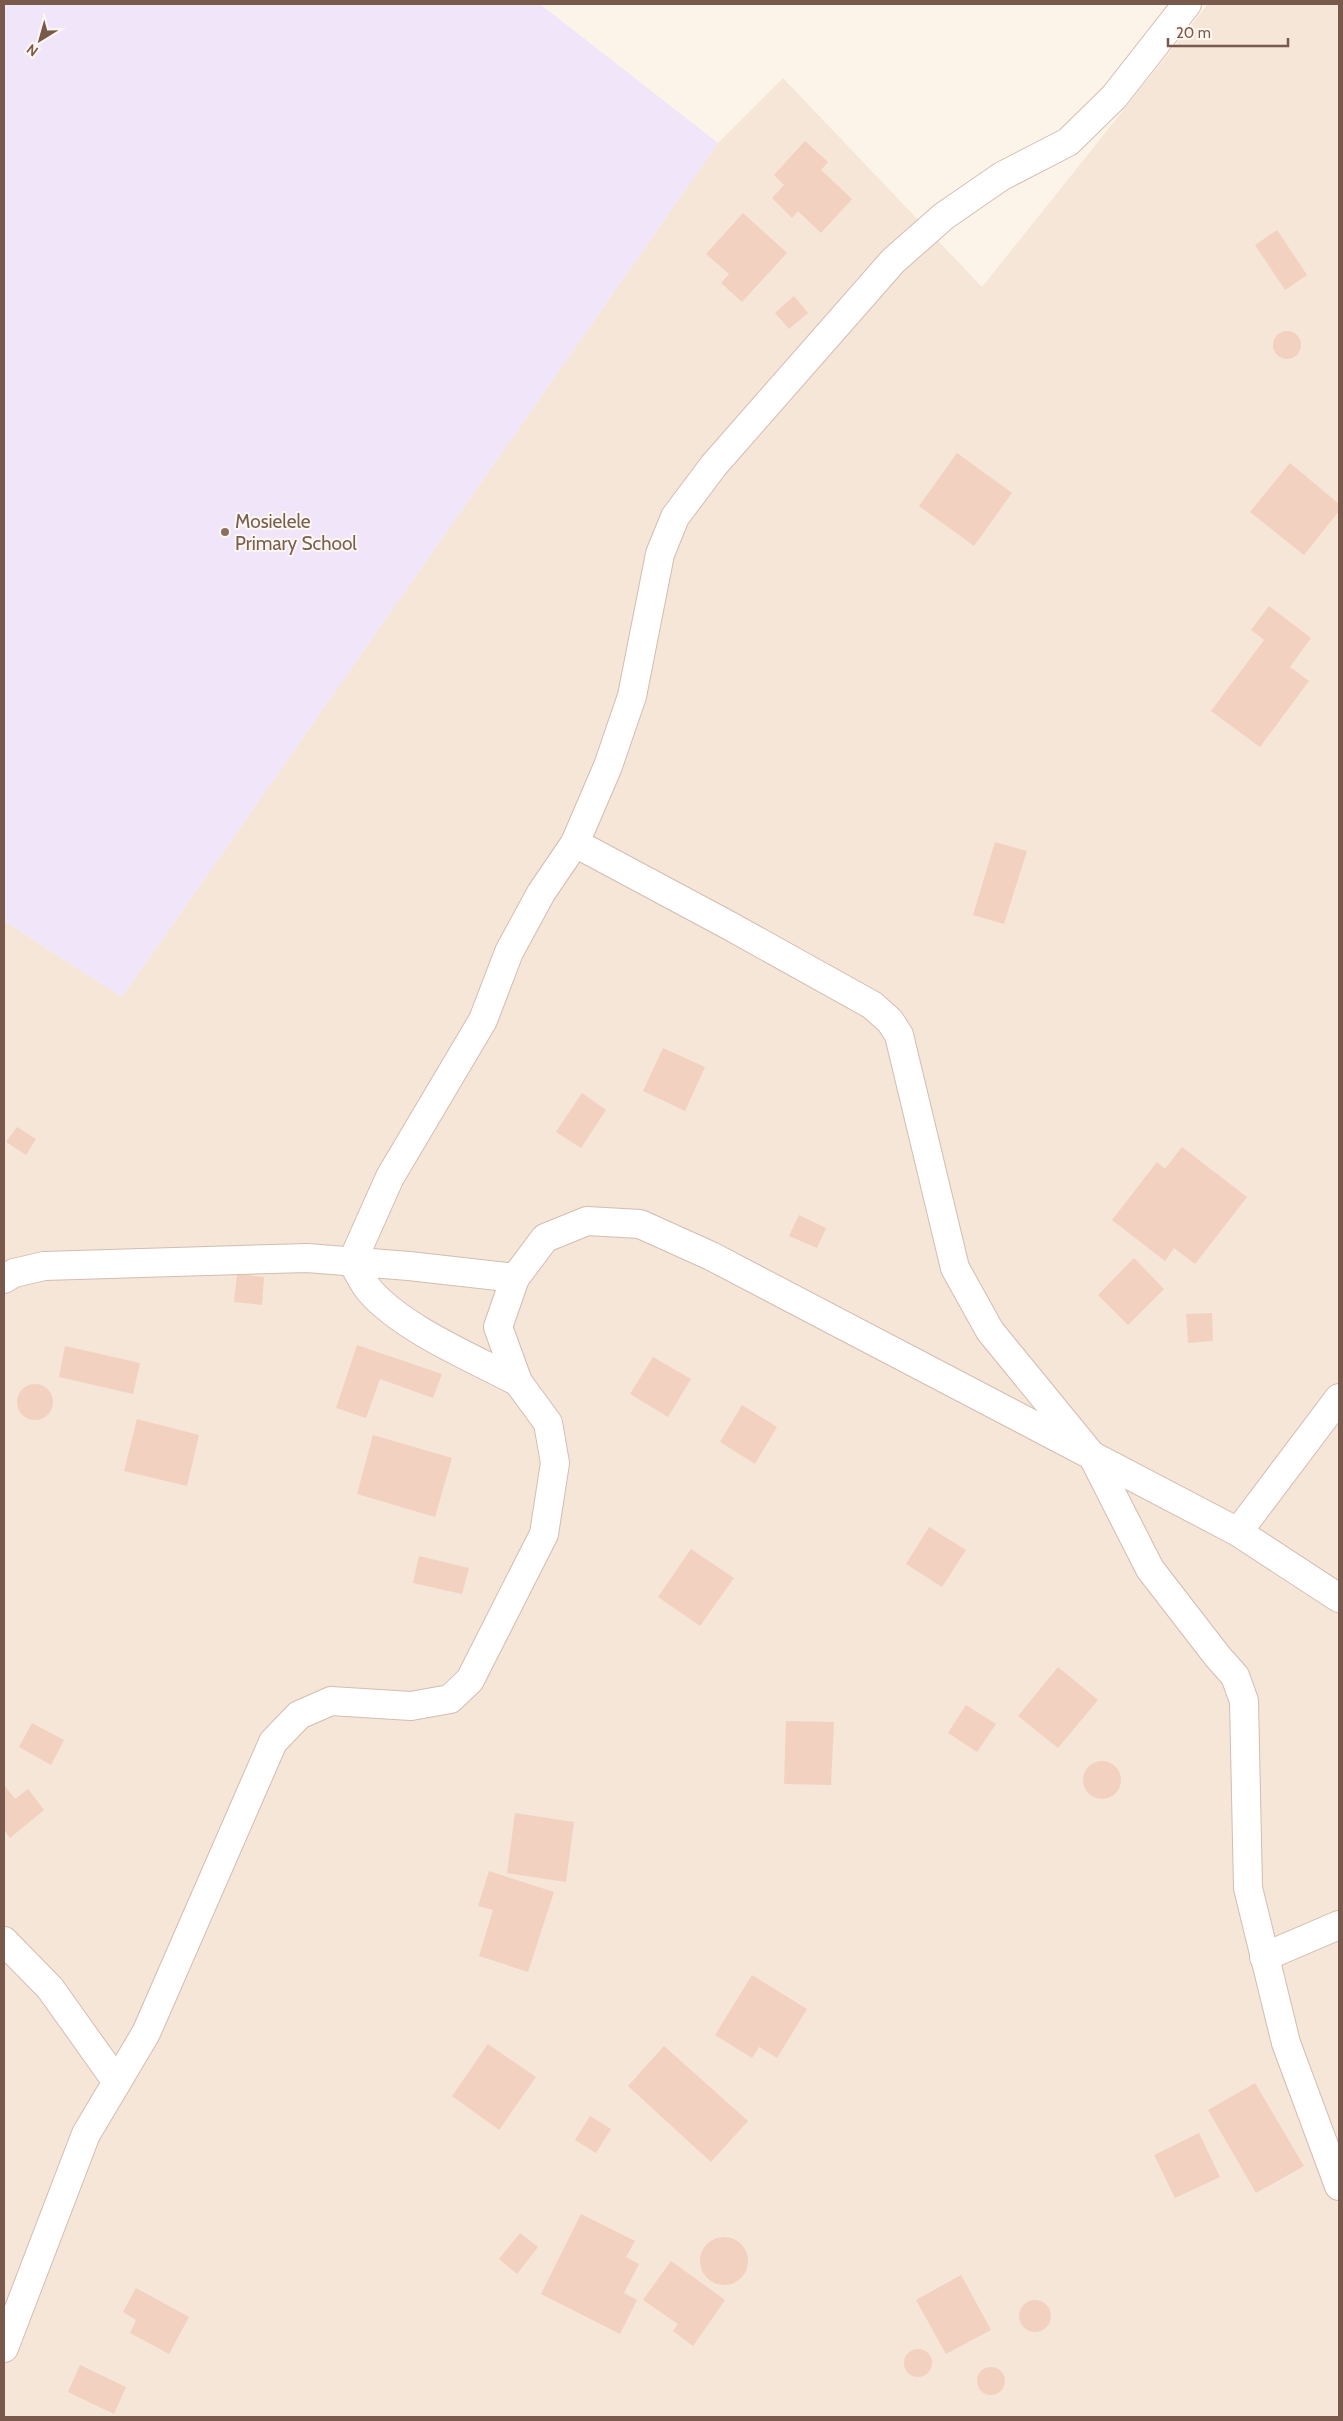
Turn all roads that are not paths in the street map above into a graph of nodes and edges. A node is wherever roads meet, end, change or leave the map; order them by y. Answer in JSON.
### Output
{"nodes":[{"id":1,"x":1187,"y":4,"type":"edge"},
{"id":2,"x":575,"y":843,"type":"junction"},
{"id":3,"x":352,"y":1262,"type":"junction"},
{"id":4,"x":515,"y":1278,"type":"junction"},
{"id":5,"x":4,"y":1279,"type":"edge"},
{"id":6,"x":518,"y":1382,"type":"junction"},
{"id":7,"x":1339,"y":1398,"type":"edge"},
{"id":8,"x":1093,"y":1457,"type":"junction"},
{"id":9,"x":1238,"y":1532,"type":"junction"},
{"id":10,"x":1339,"y":1598,"type":"edge"},
{"id":11,"x":1339,"y":1925,"type":"edge"},
{"id":12,"x":4,"y":1941,"type":"edge"},
{"id":13,"x":1264,"y":1957,"type":"junction"},
{"id":14,"x":117,"y":2082,"type":"junction"},
{"id":15,"x":1339,"y":2186,"type":"edge"},
{"id":16,"x":4,"y":2348,"type":"edge"}],
"edges":[{"from":1,"to":2,"type":"street"},
{"from":2,"to":3,"type":"street"},
{"from":2,"to":8,"type":"street"},
{"from":3,"to":4,"type":"street"},
{"from":3,"to":5,"type":"street"},
{"from":3,"to":6,"type":"street"},
{"from":4,"to":6,"type":"street"},
{"from":4,"to":8,"type":"street"},
{"from":6,"to":14,"type":"street"},
{"from":7,"to":9,"type":"street"},
{"from":8,"to":9,"type":"street"},
{"from":8,"to":13,"type":"street"},
{"from":9,"to":10,"type":"street"},
{"from":11,"to":13,"type":"street"},
{"from":12,"to":14,"type":"street"},
{"from":13,"to":15,"type":"street"},
{"from":14,"to":16,"type":"street"}]}
